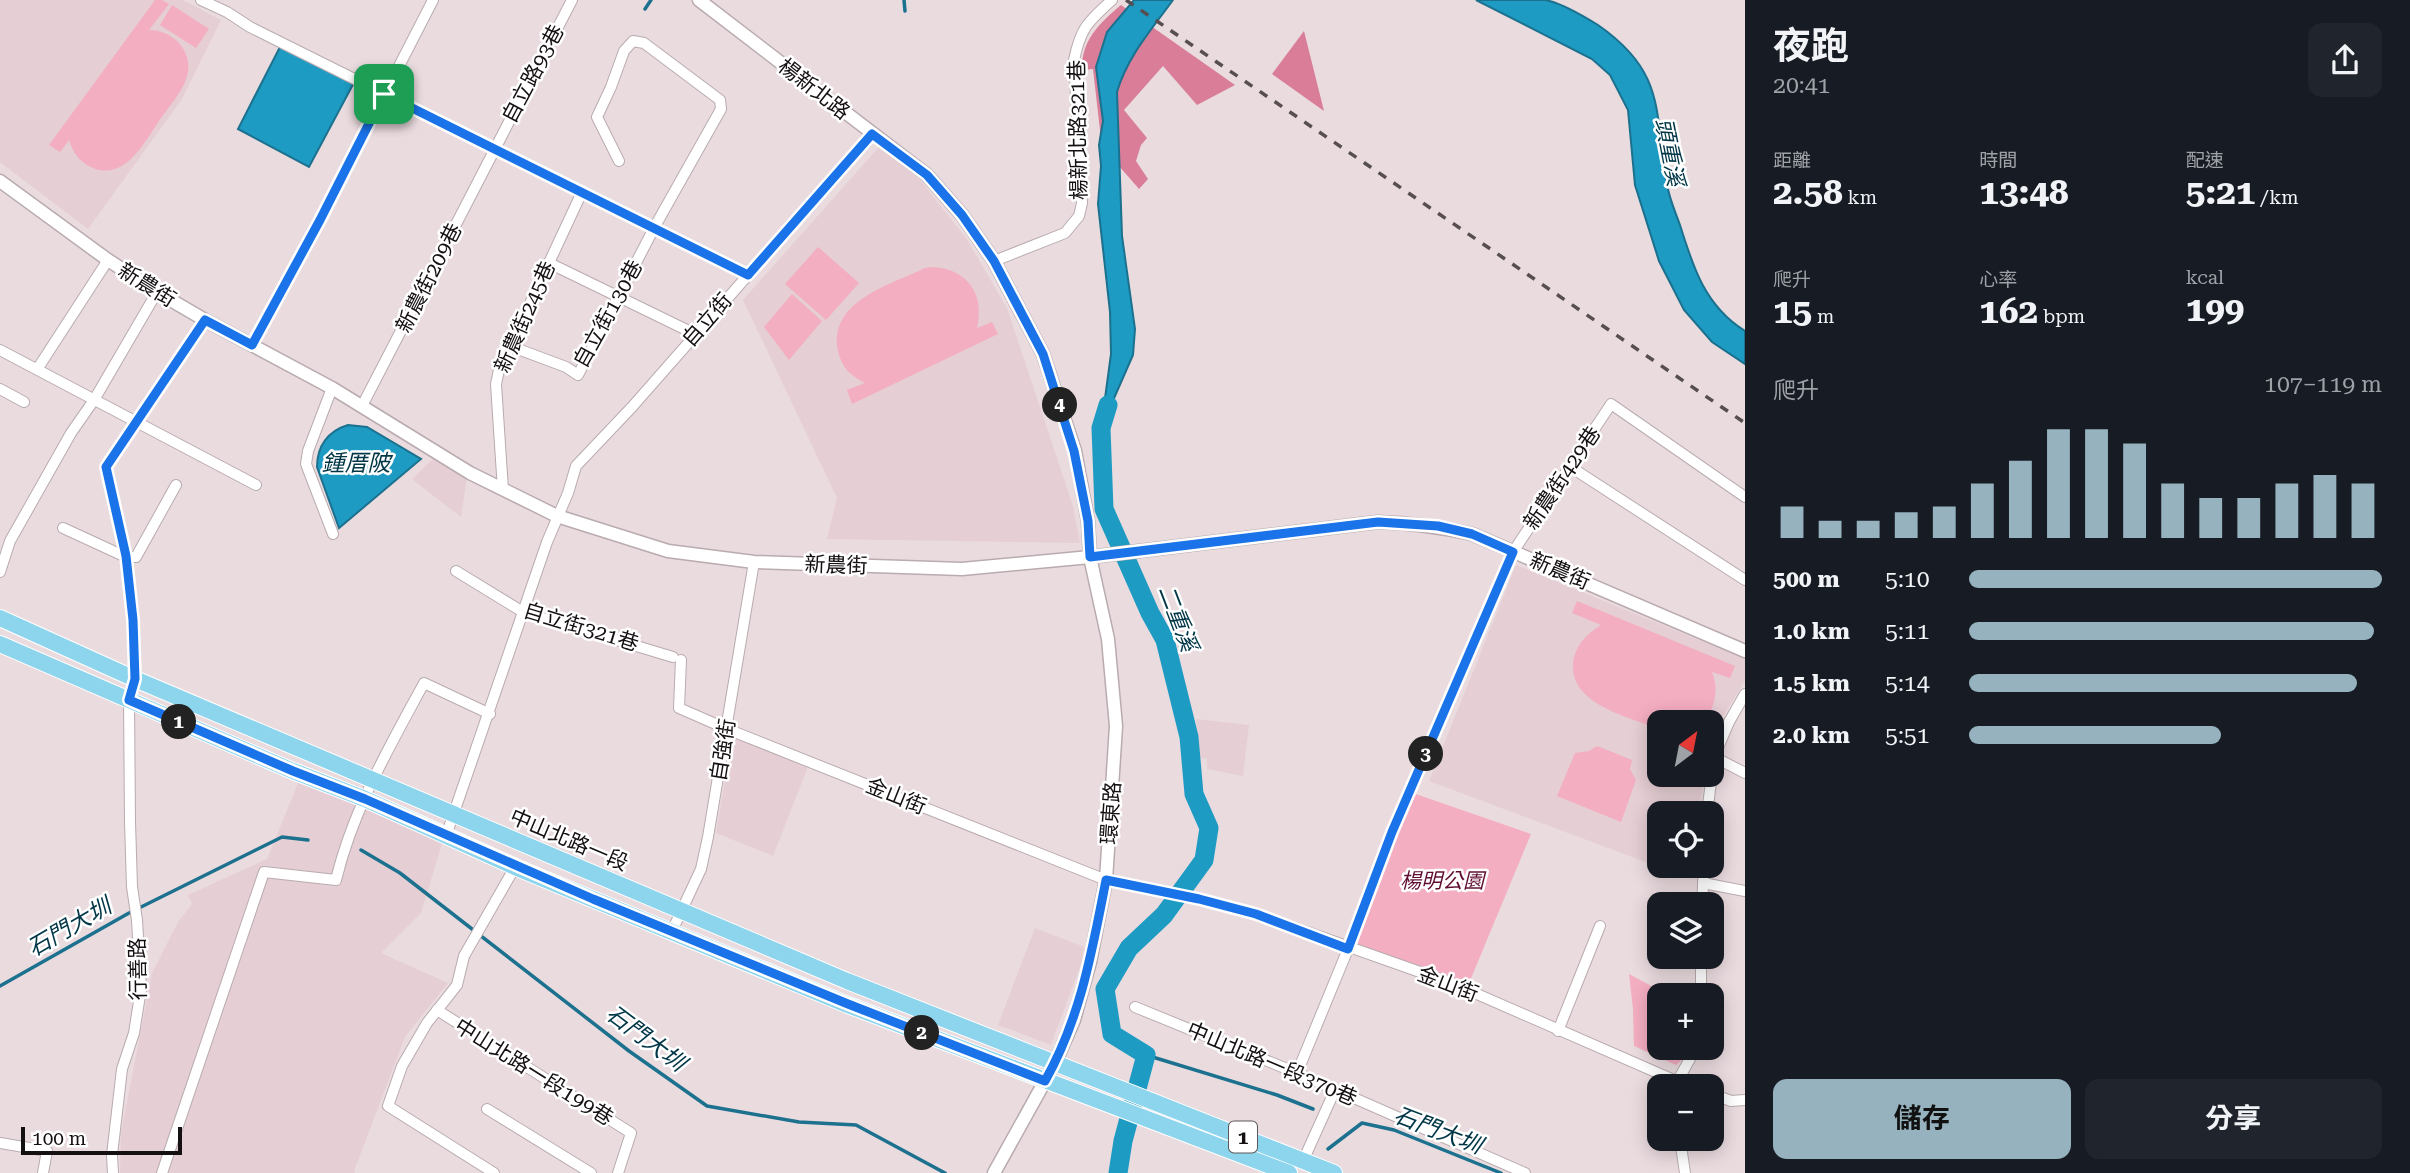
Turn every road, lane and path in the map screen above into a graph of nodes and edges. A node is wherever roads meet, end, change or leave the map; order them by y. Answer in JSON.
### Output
{"nodes":[{"id":1,"x":201,"y":0,"type":"edge"},
{"id":2,"x":433,"y":0,"type":"edge"},
{"id":3,"x":572,"y":0,"type":"edge"},
{"id":4,"x":699,"y":0,"type":"edge"},
{"id":5,"x":1112,"y":0,"type":"edge"},
{"id":6,"x":384,"y":94,"type":"junction"},
{"id":7,"x":872,"y":134,"type":"junction"},
{"id":8,"x":494,"y":149,"type":"junction"},
{"id":9,"x":620,"y":161,"type":"dead end"},
{"id":10,"x":0,"y":181,"type":"edge"},
{"id":11,"x":582,"y":192,"type":"junction"},
{"id":12,"x":654,"y":228,"type":"junction"},
{"id":13,"x":108,"y":260,"type":"junction"},
{"id":14,"x":994,"y":261,"type":"junction"},
{"id":15,"x":549,"y":263,"type":"junction"},
{"id":16,"x":748,"y":275,"type":"junction"},
{"id":17,"x":158,"y":292,"type":"junction"},
{"id":18,"x":620,"y":295,"type":"junction"},
{"id":19,"x":205,"y":320,"type":"junction"},
{"id":20,"x":695,"y":334,"type":"junction"},
{"id":21,"x":252,"y":345,"type":"junction"},
{"id":22,"x":510,"y":346,"type":"junction"},
{"id":23,"x":0,"y":350,"type":"edge"},
{"id":24,"x":38,"y":368,"type":"junction"},
{"id":25,"x":332,"y":388,"type":"junction"},
{"id":26,"x":0,"y":389,"type":"edge"},
{"id":27,"x":94,"y":400,"type":"junction"},
{"id":28,"x":24,"y":402,"type":"dead end"},
{"id":29,"x":362,"y":406,"type":"junction"},
{"id":30,"x":134,"y":422,"type":"junction"},
{"id":31,"x":1569,"y":466,"type":"junction"},
{"id":32,"x":176,"y":485,"type":"dead end"},
{"id":33,"x":256,"y":485,"type":"dead end"},
{"id":34,"x":503,"y":490,"type":"junction"},
{"id":35,"x":1745,"y":497,"type":"edge"},
{"id":36,"x":557,"y":516,"type":"junction"},
{"id":37,"x":63,"y":528,"type":"dead end"},
{"id":38,"x":333,"y":534,"type":"dead end"},
{"id":39,"x":1513,"y":552,"type":"junction"},
{"id":40,"x":126,"y":556,"type":"junction"},
{"id":41,"x":1090,"y":557,"type":"junction"},
{"id":42,"x":754,"y":562,"type":"junction"},
{"id":43,"x":456,"y":571,"type":"dead end"},
{"id":44,"x":0,"y":572,"type":"edge"},
{"id":45,"x":1745,"y":580,"type":"edge"},
{"id":46,"x":523,"y":612,"type":"junction"},
{"id":47,"x":0,"y":618,"type":"edge"},
{"id":48,"x":0,"y":644,"type":"edge"},
{"id":49,"x":1745,"y":650,"type":"edge"},
{"id":50,"x":677,"y":658,"type":"joint"},
{"id":51,"x":135,"y":679,"type":"junction"},
{"id":52,"x":1745,"y":694,"type":"edge"},
{"id":53,"x":129,"y":700,"type":"junction"},
{"id":54,"x":490,"y":714,"type":"junction"},
{"id":55,"x":727,"y":729,"type":"junction"},
{"id":56,"x":1724,"y":732,"type":"edge"},
{"id":57,"x":1724,"y":762,"type":"edge"},
{"id":58,"x":1745,"y":773,"type":"edge"},
{"id":59,"x":372,"y":778,"type":"junction"},
{"id":60,"x":365,"y":799,"type":"junction"},
{"id":61,"x":454,"y":813,"type":"junction"},
{"id":62,"x":446,"y":836,"type":"junction"},
{"id":63,"x":515,"y":867,"type":"junction"},
{"id":64,"x":1703,"y":878,"type":"edge"},
{"id":65,"x":1106,"y":880,"type":"junction"},
{"id":66,"x":1703,"y":883,"type":"junction"},
{"id":67,"x":1745,"y":891,"type":"edge"},
{"id":68,"x":1703,"y":892,"type":"edge"},
{"id":69,"x":682,"y":912,"type":"junction"},
{"id":70,"x":1600,"y":926,"type":"dead end"},
{"id":71,"x":672,"y":932,"type":"junction"},
{"id":72,"x":1348,"y":949,"type":"junction"},
{"id":73,"x":1135,"y":1007,"type":"dead end"},
{"id":74,"x":437,"y":1010,"type":"junction"},
{"id":75,"x":1559,"y":1031,"type":"junction"},
{"id":76,"x":1055,"y":1063,"type":"junction"},
{"id":77,"x":1297,"y":1073,"type":"junction"},
{"id":78,"x":1656,"y":1074,"type":"edge"},
{"id":79,"x":1045,"y":1081,"type":"junction"},
{"id":80,"x":1335,"y":1090,"type":"junction"},
{"id":81,"x":1724,"y":1098,"type":"edge"},
{"id":82,"x":1745,"y":1100,"type":"edge"},
{"id":83,"x":486,"y":1109,"type":"dead end"},
{"id":84,"x":0,"y":1143,"type":"edge"},
{"id":85,"x":1681,"y":1151,"type":"edge"},
{"id":86,"x":1303,"y":1161,"type":"junction"},
{"id":87,"x":43,"y":1173,"type":"edge"},
{"id":88,"x":113,"y":1173,"type":"edge"},
{"id":89,"x":162,"y":1173,"type":"edge"},
{"id":90,"x":494,"y":1173,"type":"edge"},
{"id":91,"x":591,"y":1173,"type":"edge"},
{"id":92,"x":618,"y":1173,"type":"edge"},
{"id":93,"x":993,"y":1173,"type":"edge"},
{"id":94,"x":1289,"y":1173,"type":"edge"},
{"id":95,"x":1334,"y":1173,"type":"edge"},
{"id":96,"x":1525,"y":1173,"type":"edge"},
{"id":97,"x":1685,"y":1173,"type":"edge"}],
"edges":[{"from":1,"to":6,"type":"street","name":"自立街"},
{"from":2,"to":6,"type":"street"},
{"from":3,"to":8,"type":"street","name":"自立路93巷"},
{"from":4,"to":7,"type":"street","name":"楊新北路"},
{"from":5,"to":14,"type":"street","name":"楊新北路321巷"},
{"from":6,"to":8,"type":"street","name":"自立街"},
{"from":6,"to":21,"type":"street"},
{"from":7,"to":14,"type":"street","name":"楊新北路"},
{"from":7,"to":16,"type":"street"},
{"from":8,"to":11,"type":"street","name":"自立街"},
{"from":8,"to":29,"type":"street","name":"新農街209巷"},
{"from":9,"to":12,"type":"street","name":"自立街130巷"},
{"from":10,"to":13,"type":"street","name":"新農街"},
{"from":11,"to":12,"type":"street","name":"自立街"},
{"from":11,"to":15,"type":"street","name":"新農街245巷"},
{"from":12,"to":16,"type":"street","name":"自立街"},
{"from":12,"to":18,"type":"street","name":"自立街130巷"},
{"from":13,"to":17,"type":"street","name":"新農街"},
{"from":13,"to":24,"type":"street"},
{"from":14,"to":41,"type":"street","name":"楊新北路"},
{"from":15,"to":18,"type":"street"},
{"from":15,"to":22,"type":"street","name":"新農街245巷"},
{"from":16,"to":20,"type":"street","name":"自立街"},
{"from":17,"to":19,"type":"street","name":"新農街"},
{"from":17,"to":27,"type":"street"},
{"from":18,"to":20,"type":"street"},
{"from":18,"to":22,"type":"street","name":"自立街130巷"},
{"from":19,"to":21,"type":"street","name":"新農街"},
{"from":19,"to":30,"type":"street"},
{"from":20,"to":36,"type":"street","name":"自立街"},
{"from":21,"to":25,"type":"street","name":"新農街"},
{"from":22,"to":34,"type":"street","name":"新農街245巷"},
{"from":23,"to":24,"type":"street"},
{"from":24,"to":27,"type":"street"},
{"from":25,"to":29,"type":"street","name":"新農街"},
{"from":25,"to":38,"type":"street"},
{"from":26,"to":28,"type":"street"},
{"from":27,"to":30,"type":"street"},
{"from":27,"to":44,"type":"street"},
{"from":29,"to":34,"type":"street","name":"新農街"},
{"from":30,"to":33,"type":"street"},
{"from":30,"to":40,"type":"street","name":"行善路"},
{"from":31,"to":35,"type":"street","name":"新農街429巷"},
{"from":31,"to":39,"type":"street","name":"新農街429巷"},
{"from":31,"to":45,"type":"street"},
{"from":32,"to":40,"type":"street"},
{"from":34,"to":36,"type":"street","name":"新農街"},
{"from":36,"to":42,"type":"street","name":"新農街"},
{"from":36,"to":46,"type":"street","name":"自立街"},
{"from":37,"to":40,"type":"street"},
{"from":39,"to":41,"type":"street","name":"新農街"},
{"from":39,"to":49,"type":"street","name":"新農街"},
{"from":39,"to":72,"type":"street","name":"新農街429巷"},
{"from":40,"to":51,"type":"street","name":"行善路"},
{"from":41,"to":42,"type":"street","name":"新農街"},
{"from":41,"to":65,"type":"street","name":"環東路"},
{"from":42,"to":55,"type":"street","name":"自強街"},
{"from":43,"to":46,"type":"street","name":"自立街321巷"},
{"from":46,"to":50,"type":"street","name":"自立街321巷"},
{"from":46,"to":54,"type":"street","name":"自立街"},
{"from":47,"to":51,"type":"main road","name":"中山北路一段","number":"1"},
{"from":48,"to":53,"type":"main road","number":"1"},
{"from":50,"to":55,"type":"street","name":"金山街"},
{"from":51,"to":53,"type":"street","name":"行善路"},
{"from":51,"to":59,"type":"main road","name":"中山北路一段","number":"1"},
{"from":52,"to":56,"type":"street"},
{"from":53,"to":60,"type":"main road","number":"1"},
{"from":53,"to":88,"type":"street","name":"行善路"},
{"from":54,"to":59,"type":"street"},
{"from":54,"to":61,"type":"street","name":"自立街"},
{"from":55,"to":65,"type":"street","name":"金山街"},
{"from":55,"to":69,"type":"street","name":"自強街"},
{"from":57,"to":58,"type":"street"},
{"from":59,"to":60,"type":"street"},
{"from":59,"to":61,"type":"main road","name":"中山北路一段","number":"1"},
{"from":60,"to":62,"type":"main road","number":"1"},
{"from":60,"to":89,"type":"street"},
{"from":61,"to":62,"type":"street","name":"自立街"},
{"from":61,"to":69,"type":"main road","name":"中山北路一段","number":"1"},
{"from":62,"to":63,"type":"main road","number":"1"},
{"from":63,"to":71,"type":"main road","number":"1"},
{"from":63,"to":74,"type":"street","name":"中山北路一段199巷"},
{"from":64,"to":66,"type":"street"},
{"from":65,"to":72,"type":"street","name":"金山街"},
{"from":65,"to":76,"type":"street","name":"環東路"},
{"from":66,"to":67,"type":"street"},
{"from":66,"to":68,"type":"street"},
{"from":69,"to":71,"type":"street","name":"自強街"},
{"from":69,"to":76,"type":"main road","name":"中山北路一段","number":"1"},
{"from":70,"to":75,"type":"street"},
{"from":71,"to":79,"type":"main road","number":"1"},
{"from":72,"to":75,"type":"street","name":"金山街"},
{"from":72,"to":77,"type":"street","name":"新農街429巷"},
{"from":73,"to":77,"type":"street","name":"中山北路一段370巷"},
{"from":74,"to":90,"type":"street","name":"中山北路一段199巷"},
{"from":74,"to":92,"type":"street","name":"中山北路一段199巷"},
{"from":75,"to":78,"type":"street","name":"金山街"},
{"from":76,"to":79,"type":"street","name":"環東路"},
{"from":76,"to":86,"type":"main road","name":"中山北路一段","number":"1"},
{"from":77,"to":80,"type":"street","name":"中山北路一段370巷"},
{"from":79,"to":93,"type":"street","name":"環東路"},
{"from":79,"to":94,"type":"main road","number":"1"},
{"from":80,"to":86,"type":"street"},
{"from":80,"to":96,"type":"street","name":"中山北路一段370巷"},
{"from":81,"to":82,"type":"street"},
{"from":83,"to":91,"type":"street"},
{"from":84,"to":87,"type":"street"},
{"from":85,"to":97,"type":"street"},
{"from":86,"to":95,"type":"main road","number":"1"}]}
